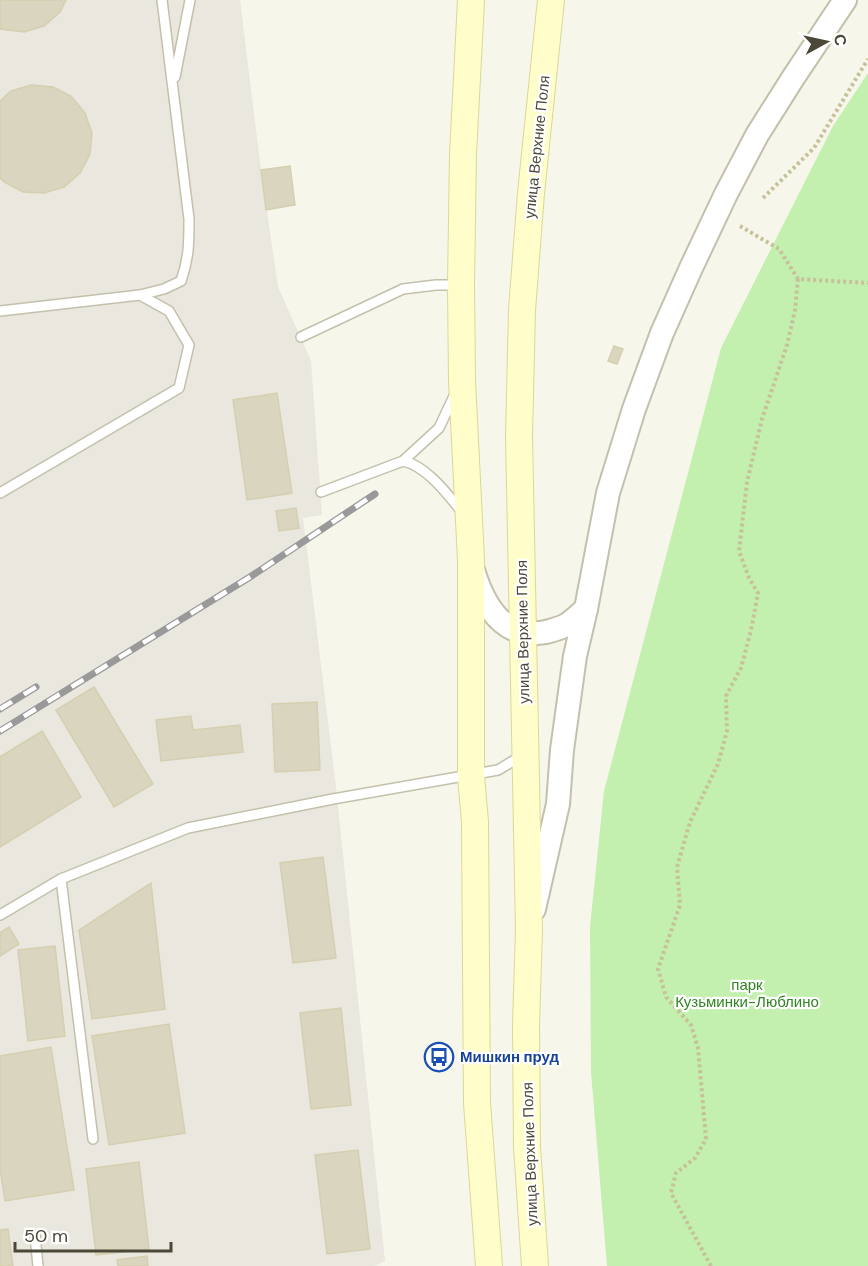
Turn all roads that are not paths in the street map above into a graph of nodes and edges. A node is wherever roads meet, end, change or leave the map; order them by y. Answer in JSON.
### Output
{"nodes":[{"id":1,"x":162,"y":0,"type":"edge"},
{"id":2,"x":190,"y":0,"type":"edge"},
{"id":3,"x":471,"y":0,"type":"edge"},
{"id":4,"x":551,"y":0,"type":"edge"},
{"id":5,"x":845,"y":0,"type":"edge"},
{"id":6,"x":174,"y":87,"type":"junction"},
{"id":7,"x":461,"y":285,"type":"junction"},
{"id":8,"x":140,"y":295,"type":"junction"},
{"id":9,"x":0,"y":310,"type":"edge"},
{"id":10,"x":301,"y":337,"type":"dead end"},
{"id":11,"x":462,"y":381,"type":"junction"},
{"id":12,"x":403,"y":461,"type":"junction"},
{"id":13,"x":321,"y":492,"type":"dead end"},
{"id":14,"x":0,"y":493,"type":"edge"},
{"id":15,"x":469,"y":526,"type":"junction"},
{"id":16,"x":471,"y":560,"type":"junction"},
{"id":17,"x":586,"y":609,"type":"junction"},
{"id":18,"x":522,"y":633,"type":"junction"},
{"id":19,"x":525,"y":754,"type":"junction"},
{"id":20,"x":471,"y":776,"type":"junction"},
{"id":21,"x":61,"y":879,"type":"junction"},
{"id":22,"x":0,"y":915,"type":"edge"},
{"id":23,"x":529,"y":929,"type":"junction"},
{"id":24,"x":93,"y":1139,"type":"dead end"},
{"id":25,"x":34,"y":1236,"type":"dead end"},
{"id":26,"x":38,"y":1266,"type":"edge"},
{"id":27,"x":489,"y":1266,"type":"edge"},
{"id":28,"x":535,"y":1266,"type":"edge"}],
"edges":[{"from":1,"to":6,"type":"lane"},
{"from":2,"to":6,"type":"lane"},
{"from":3,"to":7,"type":"main road"},
{"from":4,"to":18,"type":"main road","name":"улица Верхние Поля"},
{"from":5,"to":17,"type":"street"},
{"from":6,"to":8,"type":"lane"},
{"from":7,"to":10,"type":"lane"},
{"from":7,"to":11,"type":"main road"},
{"from":8,"to":9,"type":"lane"},
{"from":8,"to":14,"type":"lane"},
{"from":11,"to":12,"type":"lane"},
{"from":11,"to":15,"type":"main road"},
{"from":12,"to":13,"type":"lane"},
{"from":12,"to":15,"type":"lane"},
{"from":15,"to":16,"type":"main road"},
{"from":16,"to":18,"type":"street"},
{"from":16,"to":20,"type":"main road"},
{"from":17,"to":18,"type":"street"},
{"from":17,"to":23,"type":"street"},
{"from":18,"to":19,"type":"main road","name":"улица Верхние Поля"},
{"from":19,"to":20,"type":"lane"},
{"from":19,"to":23,"type":"main road","name":"улица Верхние Поля"},
{"from":20,"to":21,"type":"lane"},
{"from":20,"to":27,"type":"main road"},
{"from":21,"to":22,"type":"lane"},
{"from":21,"to":24,"type":"lane"},
{"from":23,"to":28,"type":"main road","name":"улица Верхние Поля"},
{"from":25,"to":26,"type":"lane"}]}
